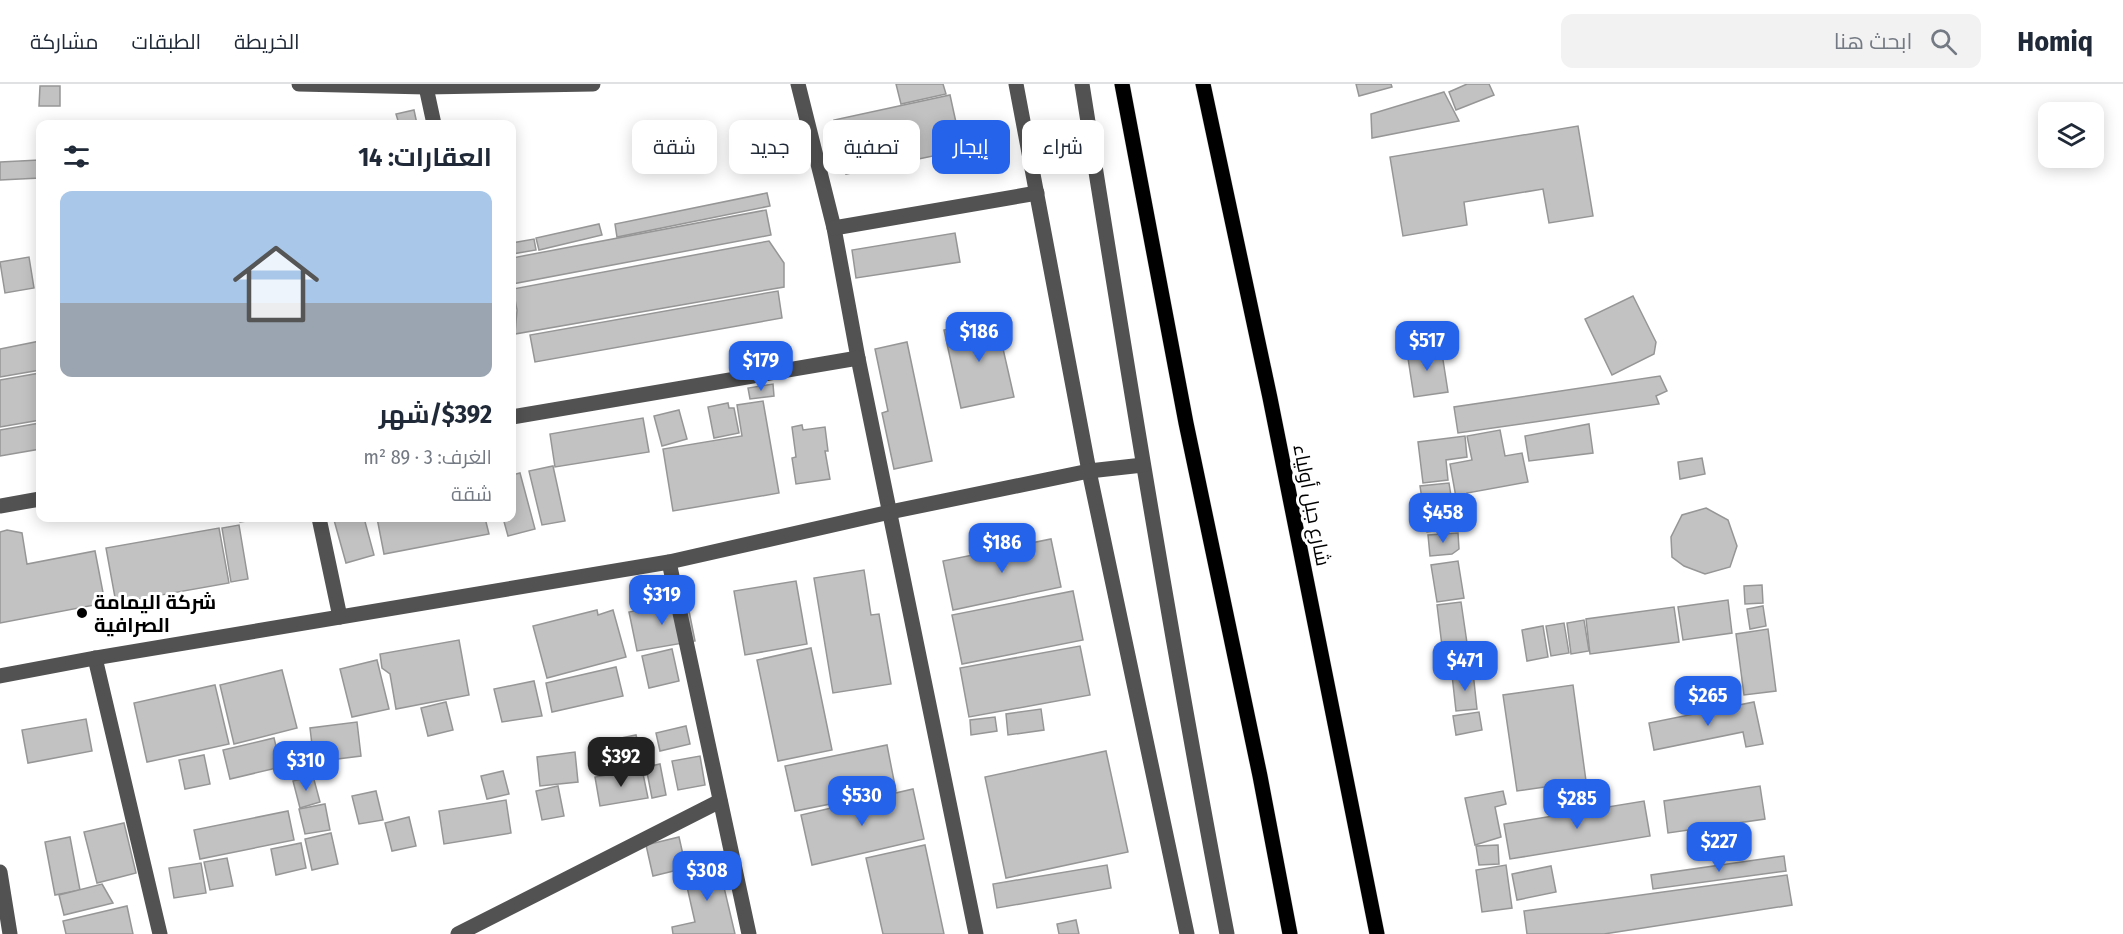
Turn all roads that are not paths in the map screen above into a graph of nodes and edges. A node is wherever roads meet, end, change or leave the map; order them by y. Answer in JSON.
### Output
{"nodes":[{"id":1,"x":300,"y":84,"type":"edge"},
{"id":2,"x":593,"y":84,"type":"edge"},
{"id":3,"x":798,"y":84,"type":"edge"},
{"id":4,"x":1016,"y":84,"type":"edge"},
{"id":5,"x":1082,"y":84,"type":"edge"},
{"id":6,"x":1122,"y":84,"type":"edge"},
{"id":7,"x":1203,"y":84,"type":"edge"},
{"id":8,"x":426,"y":87,"type":"junction"},
{"id":9,"x":433,"y":120,"type":"edge"},
{"id":10,"x":1037,"y":193,"type":"junction"},
{"id":11,"x":834,"y":228,"type":"junction"},
{"id":12,"x":858,"y":358,"type":"junction"},
{"id":13,"x":516,"y":416,"type":"edge"},
{"id":14,"x":1143,"y":465,"type":"junction"},
{"id":15,"x":1089,"y":471,"type":"junction"},
{"id":16,"x":36,"y":500,"type":"edge"},
{"id":17,"x":0,"y":506,"type":"edge"},
{"id":18,"x":890,"y":512,"type":"junction"},
{"id":19,"x":320,"y":522,"type":"edge"},
{"id":20,"x":669,"y":562,"type":"junction"},
{"id":21,"x":340,"y":617,"type":"junction"},
{"id":22,"x":95,"y":658,"type":"junction"},
{"id":23,"x":0,"y":676,"type":"edge"},
{"id":24,"x":720,"y":801,"type":"junction"},
{"id":25,"x":0,"y":872,"type":"edge"},
{"id":26,"x":10,"y":934,"type":"edge"},
{"id":27,"x":160,"y":934,"type":"edge"},
{"id":28,"x":458,"y":934,"type":"edge"},
{"id":29,"x":749,"y":934,"type":"edge"},
{"id":30,"x":976,"y":934,"type":"edge"},
{"id":31,"x":1187,"y":934,"type":"edge"},
{"id":32,"x":1227,"y":934,"type":"edge"},
{"id":33,"x":1290,"y":934,"type":"edge"},
{"id":34,"x":1377,"y":934,"type":"edge"}],
"edges":[{"from":1,"to":8,"type":"street"},
{"from":2,"to":8,"type":"street"},
{"from":3,"to":11,"type":"street"},
{"from":4,"to":10,"type":"street"},
{"from":5,"to":14,"type":"street"},
{"from":6,"to":33,"type":"main road"},
{"from":7,"to":34,"type":"main road","name":"شارع جبل أولياء"},
{"from":8,"to":9,"type":"street"},
{"from":10,"to":11,"type":"street"},
{"from":10,"to":15,"type":"street"},
{"from":11,"to":12,"type":"street"},
{"from":12,"to":13,"type":"street"},
{"from":12,"to":18,"type":"street"},
{"from":14,"to":15,"type":"street"},
{"from":14,"to":32,"type":"street"},
{"from":15,"to":18,"type":"street"},
{"from":15,"to":31,"type":"street"},
{"from":16,"to":17,"type":"street"},
{"from":18,"to":20,"type":"street"},
{"from":18,"to":30,"type":"street"},
{"from":19,"to":21,"type":"street"},
{"from":20,"to":21,"type":"street"},
{"from":20,"to":24,"type":"street"},
{"from":21,"to":22,"type":"street"},
{"from":22,"to":23,"type":"street"},
{"from":22,"to":27,"type":"street"},
{"from":24,"to":28,"type":"street"},
{"from":24,"to":29,"type":"street"},
{"from":25,"to":26,"type":"street"}]}
